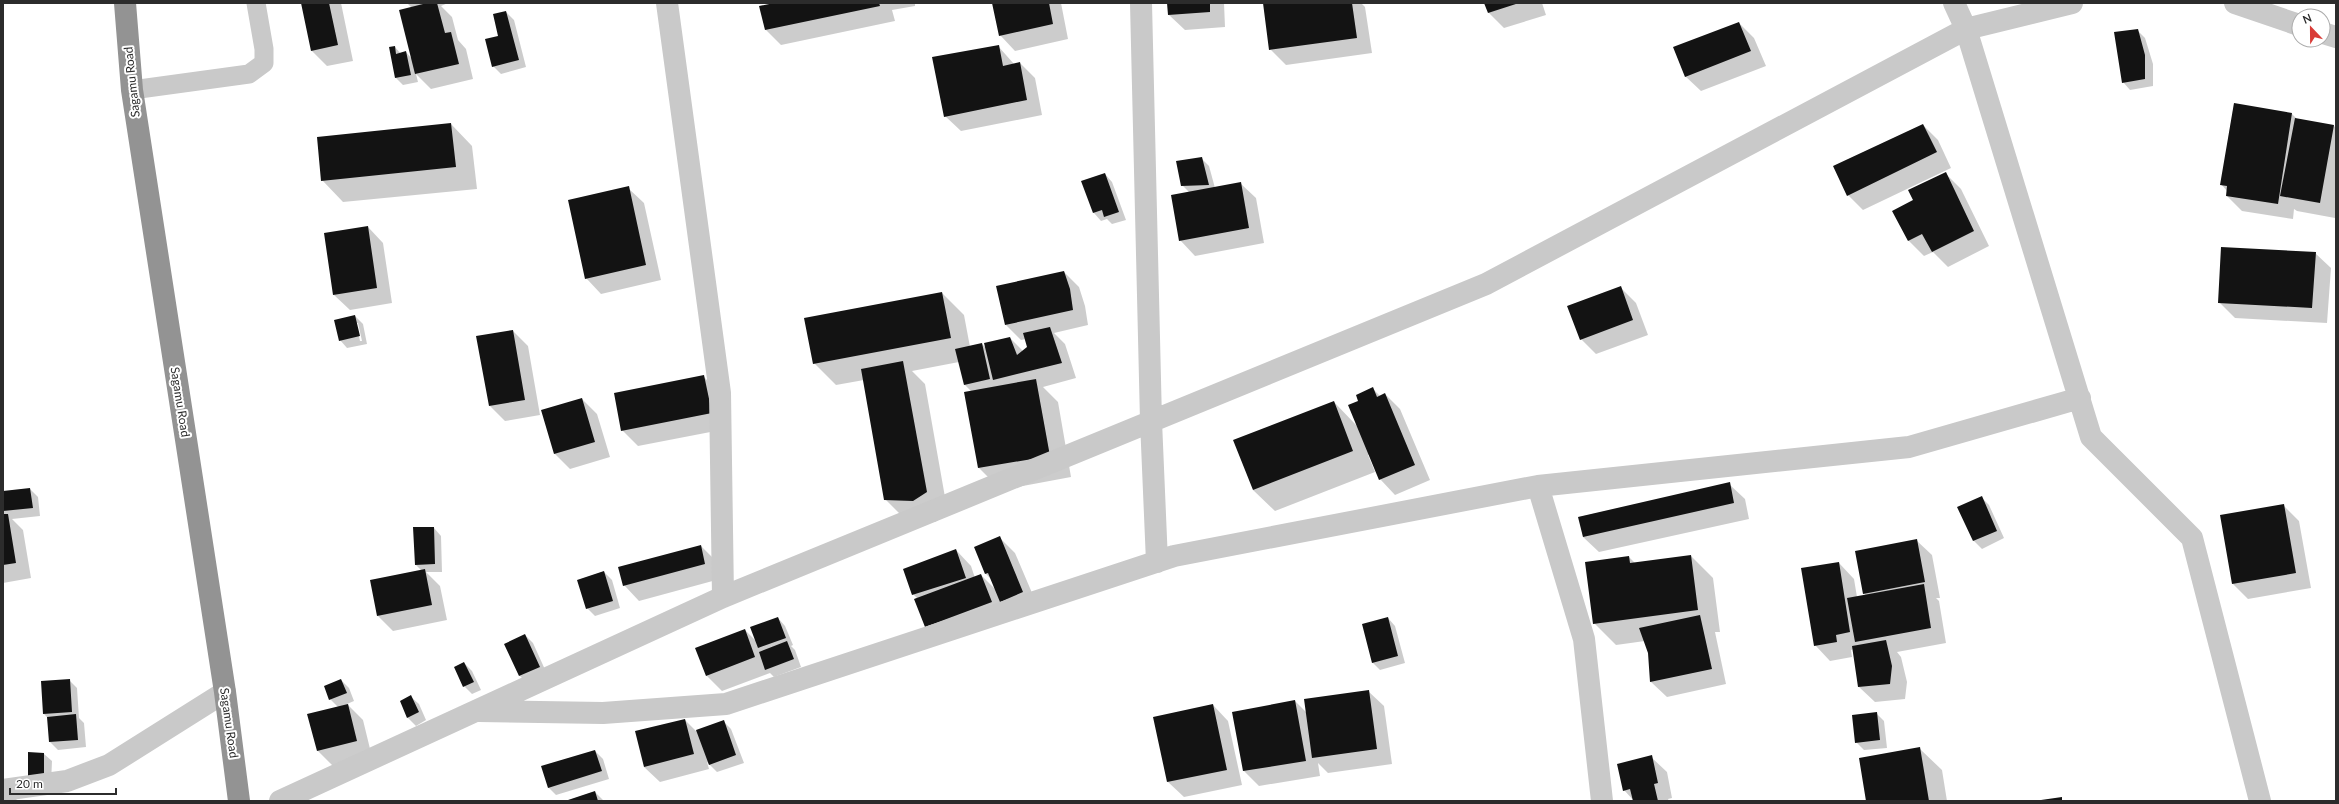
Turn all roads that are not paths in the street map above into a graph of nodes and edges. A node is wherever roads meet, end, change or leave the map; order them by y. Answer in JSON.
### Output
{"nodes":[{"id":1,"x":125,"y":3,"type":"edge"},
{"id":2,"x":256,"y":3,"type":"edge"},
{"id":3,"x":667,"y":3,"type":"edge"},
{"id":4,"x":1141,"y":3,"type":"edge"},
{"id":5,"x":1954,"y":3,"type":"edge"},
{"id":6,"x":2072,"y":3,"type":"edge"},
{"id":7,"x":2235,"y":3,"type":"edge"},
{"id":8,"x":2291,"y":22,"type":"edge"},
{"id":9,"x":1966,"y":29,"type":"junction"},
{"id":10,"x":132,"y":90,"type":"junction"},
{"id":11,"x":2080,"y":398,"type":"junction"},
{"id":12,"x":1151,"y":421,"type":"junction"},
{"id":13,"x":1538,"y":486,"type":"junction"},
{"id":14,"x":1157,"y":562,"type":"junction"},
{"id":15,"x":723,"y":596,"type":"junction"},
{"id":16,"x":225,"y":692,"type":"junction"},
{"id":17,"x":474,"y":711,"type":"junction"},
{"id":18,"x":3,"y":790,"type":"edge"},
{"id":19,"x":239,"y":801,"type":"edge"},
{"id":20,"x":280,"y":801,"type":"edge"},
{"id":21,"x":1602,"y":801,"type":"edge"},
{"id":22,"x":2260,"y":801,"type":"edge"}],
"edges":[{"from":1,"to":10,"type":"highway","name":"Sagamu Road"},
{"from":2,"to":10,"type":"lane"},
{"from":3,"to":15,"type":"street"},
{"from":4,"to":12,"type":"street"},
{"from":5,"to":9,"type":"street"},
{"from":6,"to":9,"type":"street"},
{"from":7,"to":8,"type":"street"},
{"from":9,"to":11,"type":"street"},
{"from":9,"to":12,"type":"street"},
{"from":10,"to":16,"type":"highway","name":"Sagamu Road"},
{"from":11,"to":13,"type":"street"},
{"from":11,"to":22,"type":"street"},
{"from":12,"to":14,"type":"street"},
{"from":12,"to":15,"type":"street"},
{"from":13,"to":14,"type":"street"},
{"from":13,"to":21,"type":"street"},
{"from":14,"to":17,"type":"street"},
{"from":15,"to":17,"type":"street"},
{"from":16,"to":18,"type":"street"},
{"from":16,"to":19,"type":"highway","name":"Sagamu Road"},
{"from":17,"to":20,"type":"street"}]}
